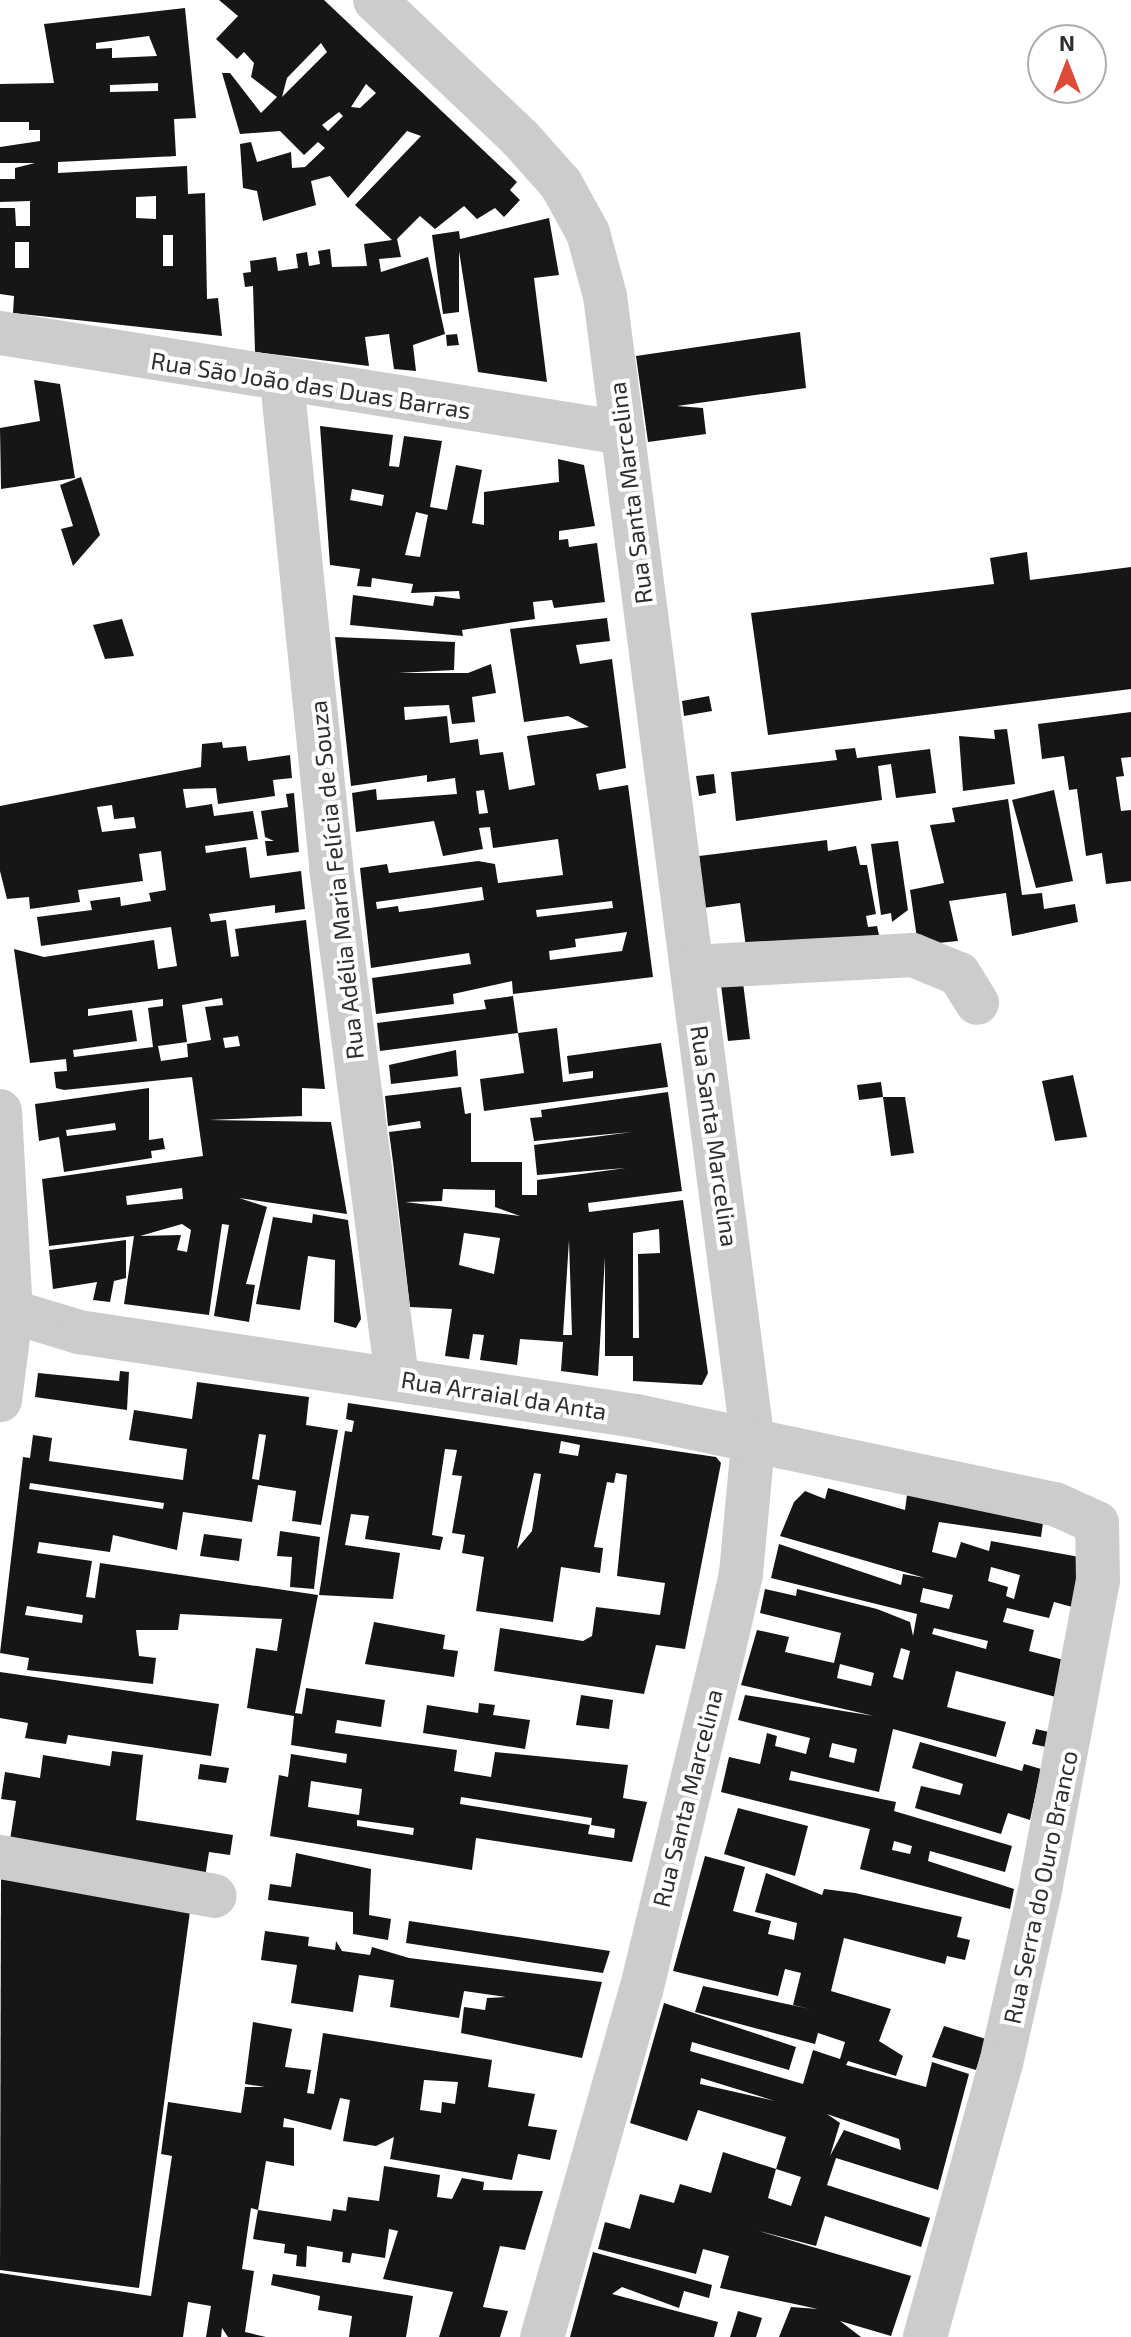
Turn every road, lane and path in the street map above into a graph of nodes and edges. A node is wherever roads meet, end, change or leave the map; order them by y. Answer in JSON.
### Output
{"nodes":[{"id":1,"x":375,"y":0,"type":"edge"},
{"id":2,"x":0,"y":333,"type":"edge"},
{"id":3,"x":282,"y":381,"type":"junction"},
{"id":4,"x":623,"y":433,"type":"junction"},
{"id":5,"x":692,"y":967,"type":"junction"},
{"id":6,"x":977,"y":1003,"type":"dead end"},
{"id":7,"x":0,"y":1111,"type":"edge"},
{"id":8,"x":6,"y":1311,"type":"edge"},
{"id":9,"x":397,"y":1378,"type":"junction"},
{"id":10,"x":0,"y":1400,"type":"edge"},
{"id":11,"x":753,"y":1444,"type":"junction"},
{"id":12,"x":1007,"y":1495,"type":"joint"},
{"id":13,"x":0,"y":1857,"type":"edge"},
{"id":14,"x":214,"y":1896,"type":"dead end"},
{"id":15,"x":542,"y":2337,"type":"edge"},
{"id":16,"x":925,"y":2337,"type":"edge"}],
"edges":[{"from":1,"to":4,"type":"street","name":"Rua Santa Marcelina"},
{"from":2,"to":3,"type":"street","name":"Rua São João das Duas Barras"},
{"from":3,"to":4,"type":"street","name":"Rua São João das Duas Barras"},
{"from":3,"to":9,"type":"street","name":"Rua Adélia Maria Felícia de Souza"},
{"from":4,"to":5,"type":"street","name":"Rua Santa Marcelina"},
{"from":5,"to":6,"type":"street"},
{"from":5,"to":11,"type":"street","name":"Rua Santa Marcelina"},
{"from":7,"to":8,"type":"street"},
{"from":8,"to":9,"type":"street","name":"Rua Arraial da Anta"},
{"from":8,"to":10,"type":"street"},
{"from":9,"to":11,"type":"street","name":"Rua Arraial da Anta"},
{"from":11,"to":12,"type":"street","name":"Rua Arraial da Anta"},
{"from":11,"to":15,"type":"street","name":"Rua Santa Marcelina"},
{"from":12,"to":16,"type":"street","name":"Rua Serra do Ouro Branco"},
{"from":13,"to":14,"type":"street"}]}
